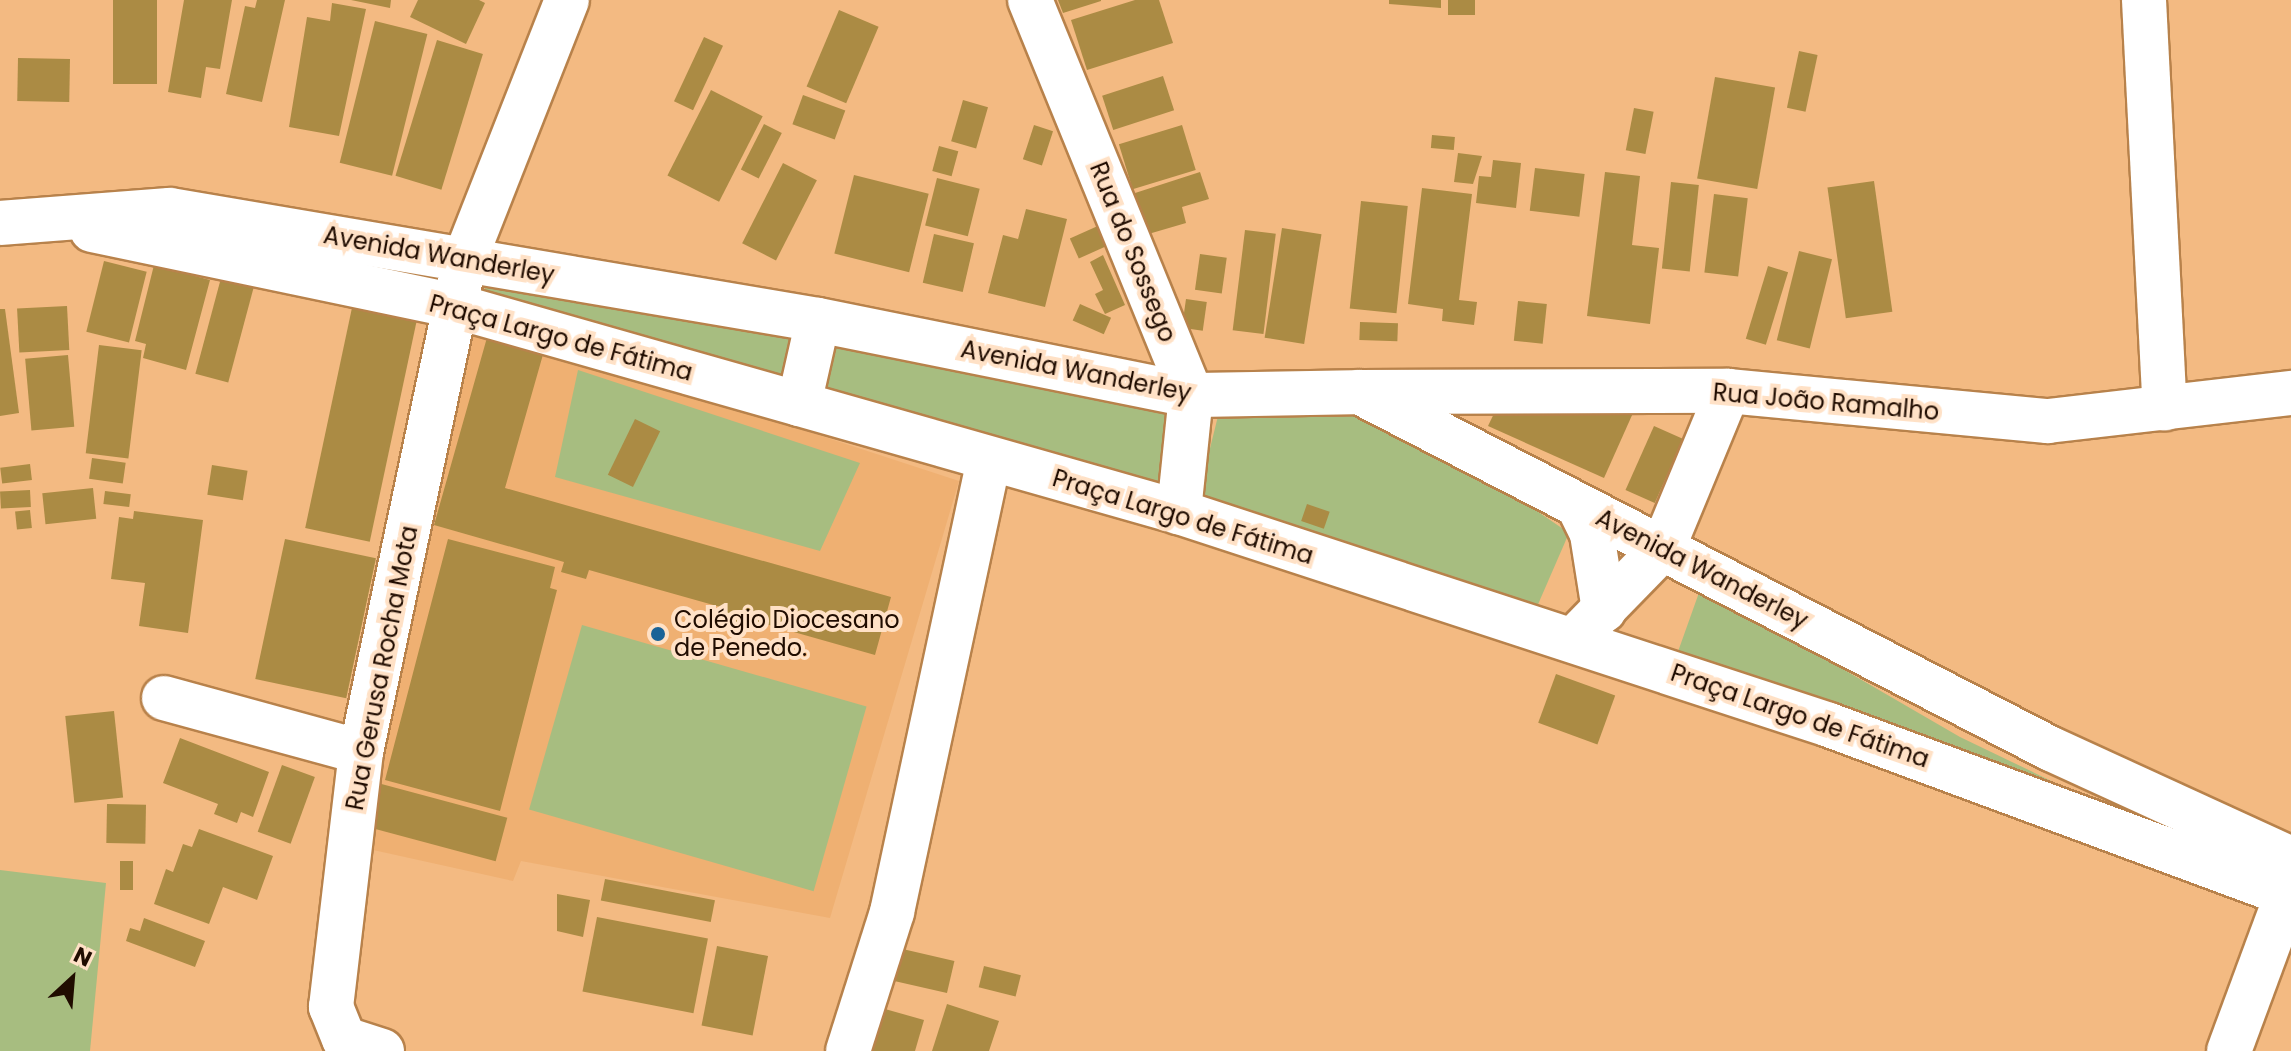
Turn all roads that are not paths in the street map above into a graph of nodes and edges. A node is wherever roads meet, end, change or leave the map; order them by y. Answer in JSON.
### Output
{"nodes":[{"id":1,"x":567,"y":0,"type":"edge"},
{"id":2,"x":1030,"y":0,"type":"edge"},
{"id":3,"x":2144,"y":0,"type":"edge"},
{"id":4,"x":50,"y":221,"type":"junction"},
{"id":5,"x":0,"y":223,"type":"edge"},
{"id":6,"x":465,"y":259,"type":"junction"},
{"id":7,"x":455,"y":306,"type":"junction"},
{"id":8,"x":818,"y":320,"type":"junction"},
{"id":9,"x":1728,"y":391,"type":"junction"},
{"id":10,"x":1359,"y":392,"type":"junction"},
{"id":11,"x":2291,"y":393,"type":"edge"},
{"id":12,"x":1191,"y":395,"type":"junction"},
{"id":13,"x":799,"y":404,"type":"junction"},
{"id":14,"x":2165,"y":408,"type":"junction"},
{"id":15,"x":989,"y":461,"type":"junction"},
{"id":16,"x":1579,"y":507,"type":"junction"},
{"id":17,"x":1179,"y":512,"type":"junction"},
{"id":18,"x":1663,"y":548,"type":"junction"},
{"id":19,"x":1604,"y":610,"type":"junction"},
{"id":20,"x":1572,"y":640,"type":"junction"},
{"id":21,"x":164,"y":698,"type":"dead end"},
{"id":22,"x":361,"y":752,"type":"junction"},
{"id":23,"x":2290,"y":883,"type":"edge"},
{"id":24,"x":382,"y":1051,"type":"edge"},
{"id":25,"x":848,"y":1051,"type":"edge"},
{"id":26,"x":2229,"y":1051,"type":"edge"}],
"edges":[{"from":1,"to":6,"type":"main road","name":"Rua Gerusa Rocha Mota"},
{"from":2,"to":12,"type":"main road","name":"Rua do Sossego"},
{"from":3,"to":14,"type":"main road"},
{"from":4,"to":5,"type":"main road"},
{"from":4,"to":6,"type":"main road","name":"Avenida Wanderley"},
{"from":4,"to":7,"type":"main road","name":"Praça Largo de Fátima"},
{"from":6,"to":7,"type":"main road","name":"Rua Gerusa Rocha Mota"},
{"from":6,"to":8,"type":"main road","name":"Avenida Wanderley"},
{"from":7,"to":13,"type":"main road","name":"Praça Largo de Fátima"},
{"from":7,"to":22,"type":"main road","name":"Rua Gerusa Rocha Mota"},
{"from":8,"to":12,"type":"main road","name":"Avenida Wanderley"},
{"from":8,"to":13,"type":"main road"},
{"from":9,"to":10,"type":"main road","name":"Rua João Ramalho"},
{"from":9,"to":14,"type":"main road","name":"Rua João Ramalho"},
{"from":9,"to":18,"type":"main road"},
{"from":10,"to":12,"type":"main road","name":"Avenida Wanderley"},
{"from":10,"to":16,"type":"main road","name":"Avenida Wanderley"},
{"from":11,"to":14,"type":"main road","name":"Rua João Ramalho"},
{"from":12,"to":17,"type":"main road","name":"Rua do Sossego"},
{"from":13,"to":15,"type":"main road","name":"Praça Largo de Fátima"},
{"from":15,"to":17,"type":"main road","name":"Praça Largo de Fátima"},
{"from":15,"to":25,"type":"main road"},
{"from":16,"to":18,"type":"main road","name":"Avenida Wanderley"},
{"from":16,"to":19,"type":"main road"},
{"from":17,"to":20,"type":"main road","name":"Praça Largo de Fátima"},
{"from":18,"to":19,"type":"main road"},
{"from":18,"to":23,"type":"main road","name":"Avenida Wanderley"},
{"from":19,"to":20,"type":"main road"},
{"from":20,"to":23,"type":"main road","name":"Praça Largo de Fátima"},
{"from":21,"to":22,"type":"main road"},
{"from":22,"to":24,"type":"main road","name":"Rua Gerusa Rocha Mota"},
{"from":23,"to":26,"type":"main road"}]}
